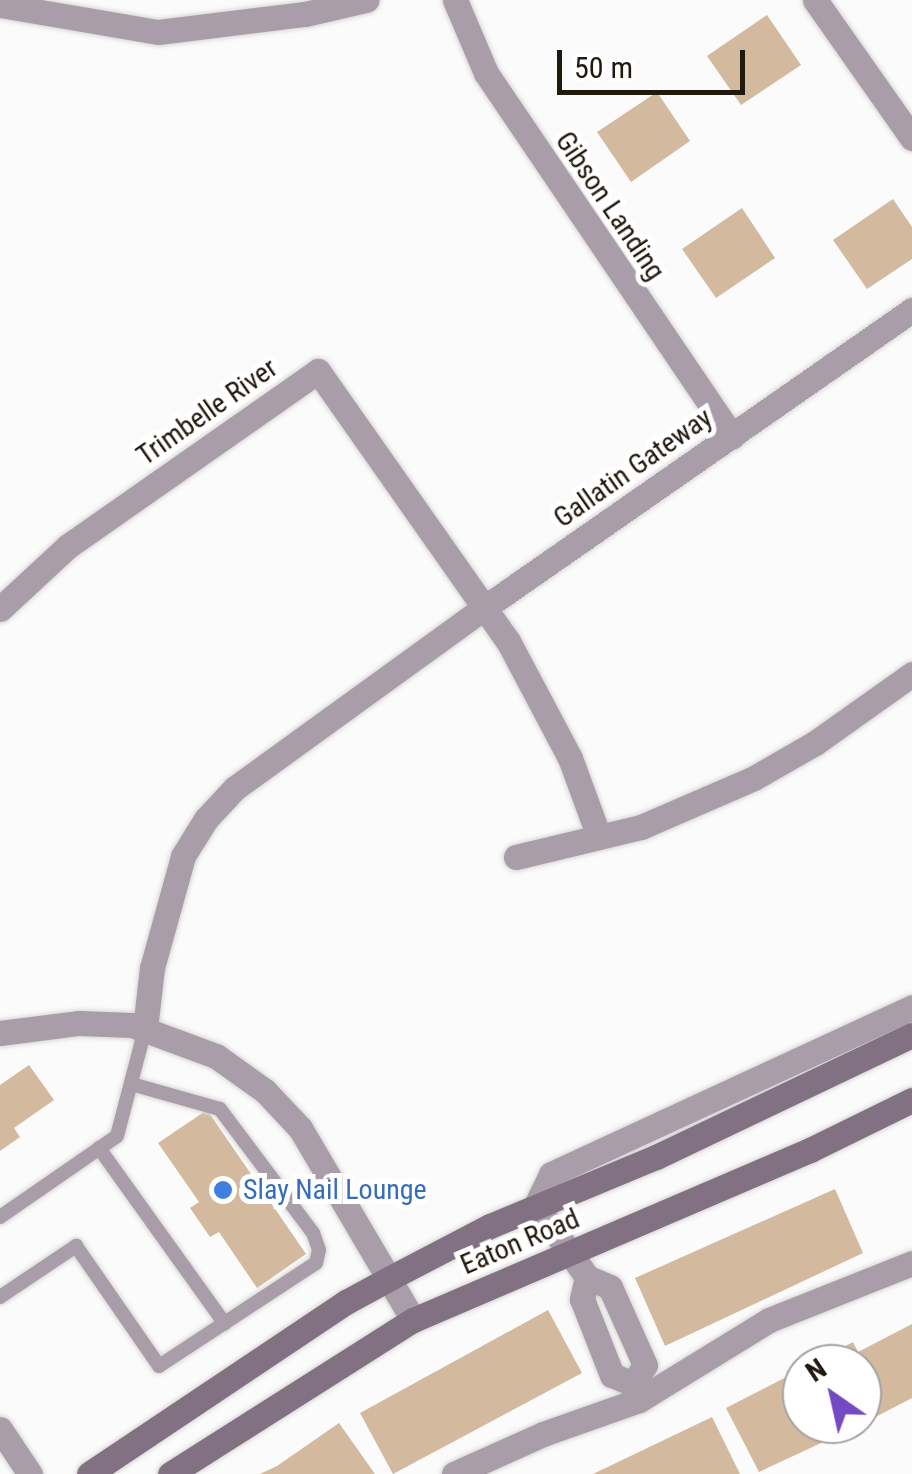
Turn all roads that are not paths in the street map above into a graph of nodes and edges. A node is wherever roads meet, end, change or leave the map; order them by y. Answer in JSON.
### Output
{"nodes":[{"id":1,"x":366,"y":0,"type":"edge"},
{"id":2,"x":455,"y":0,"type":"edge"},
{"id":3,"x":815,"y":0,"type":"edge"},
{"id":4,"x":0,"y":6,"type":"edge"},
{"id":5,"x":912,"y":138,"type":"edge"},
{"id":6,"x":912,"y":310,"type":"edge"},
{"id":7,"x":732,"y":436,"type":"junction"},
{"id":8,"x":2,"y":602,"type":"edge"},
{"id":9,"x":484,"y":608,"type":"junction"},
{"id":10,"x":912,"y":674,"type":"edge"},
{"id":11,"x":600,"y":837,"type":"junction"},
{"id":12,"x":516,"y":858,"type":"dead end"},
{"id":13,"x":912,"y":1008,"type":"edge"},
{"id":14,"x":145,"y":1029,"type":"junction"},
{"id":15,"x":0,"y":1033,"type":"edge"},
{"id":16,"x":912,"y":1034,"type":"edge"},
{"id":17,"x":130,"y":1084,"type":"junction"},
{"id":18,"x":912,"y":1100,"type":"edge"},
{"id":19,"x":99,"y":1148,"type":"junction"},
{"id":20,"x":536,"y":1205,"type":"junction"},
{"id":21,"x":0,"y":1217,"type":"edge"},
{"id":22,"x":570,"y":1254,"type":"junction"},
{"id":23,"x":912,"y":1263,"type":"edge"},
{"id":24,"x":392,"y":1277,"type":"junction"},
{"id":25,"x":0,"y":1297,"type":"edge"},
{"id":26,"x":414,"y":1320,"type":"junction"},
{"id":27,"x":225,"y":1324,"type":"junction"},
{"id":28,"x":636,"y":1392,"type":"junction"},
{"id":29,"x":0,"y":1430,"type":"edge"},
{"id":30,"x":30,"y":1474,"type":"edge"},
{"id":31,"x":88,"y":1474,"type":"edge"},
{"id":32,"x":170,"y":1474,"type":"edge"},
{"id":33,"x":454,"y":1474,"type":"edge"}],
"edges":[{"from":1,"to":4,"type":"street"},
{"from":2,"to":7,"type":"street","name":"Gibson Landing"},
{"from":3,"to":5,"type":"street"},
{"from":6,"to":7,"type":"street","name":"Gallatin Gateway"},
{"from":7,"to":9,"type":"street","name":"Gallatin Gateway"},
{"from":8,"to":9,"type":"street","name":"Trimbelle River"},
{"from":9,"to":11,"type":"street"},
{"from":9,"to":14,"type":"street","name":"Gallatin Gateway"},
{"from":10,"to":11,"type":"street"},
{"from":11,"to":12,"type":"street"},
{"from":13,"to":20,"type":"street","name":"Eaton Road"},
{"from":14,"to":15,"type":"street"},
{"from":14,"to":17,"type":"lane"},
{"from":14,"to":24,"type":"street"},
{"from":16,"to":20,"type":"street","name":"Eaton Road"},
{"from":17,"to":19,"type":"lane"},
{"from":17,"to":27,"type":"lane"},
{"from":18,"to":22,"type":"street","name":"Eaton Road"},
{"from":19,"to":21,"type":"lane"},
{"from":19,"to":27,"type":"lane"},
{"from":20,"to":22,"type":"street"},
{"from":20,"to":24,"type":"street","name":"Eaton Road"},
{"from":22,"to":26,"type":"street","name":"Eaton Road"},
{"from":22,"to":28,"type":"street"},
{"from":23,"to":28,"type":"street"},
{"from":24,"to":26,"type":"street"},
{"from":24,"to":31,"type":"street","name":"Eaton Road"},
{"from":25,"to":27,"type":"lane"},
{"from":26,"to":32,"type":"street","name":"Eaton Road"},
{"from":28,"to":33,"type":"street"},
{"from":29,"to":30,"type":"street"}]}
